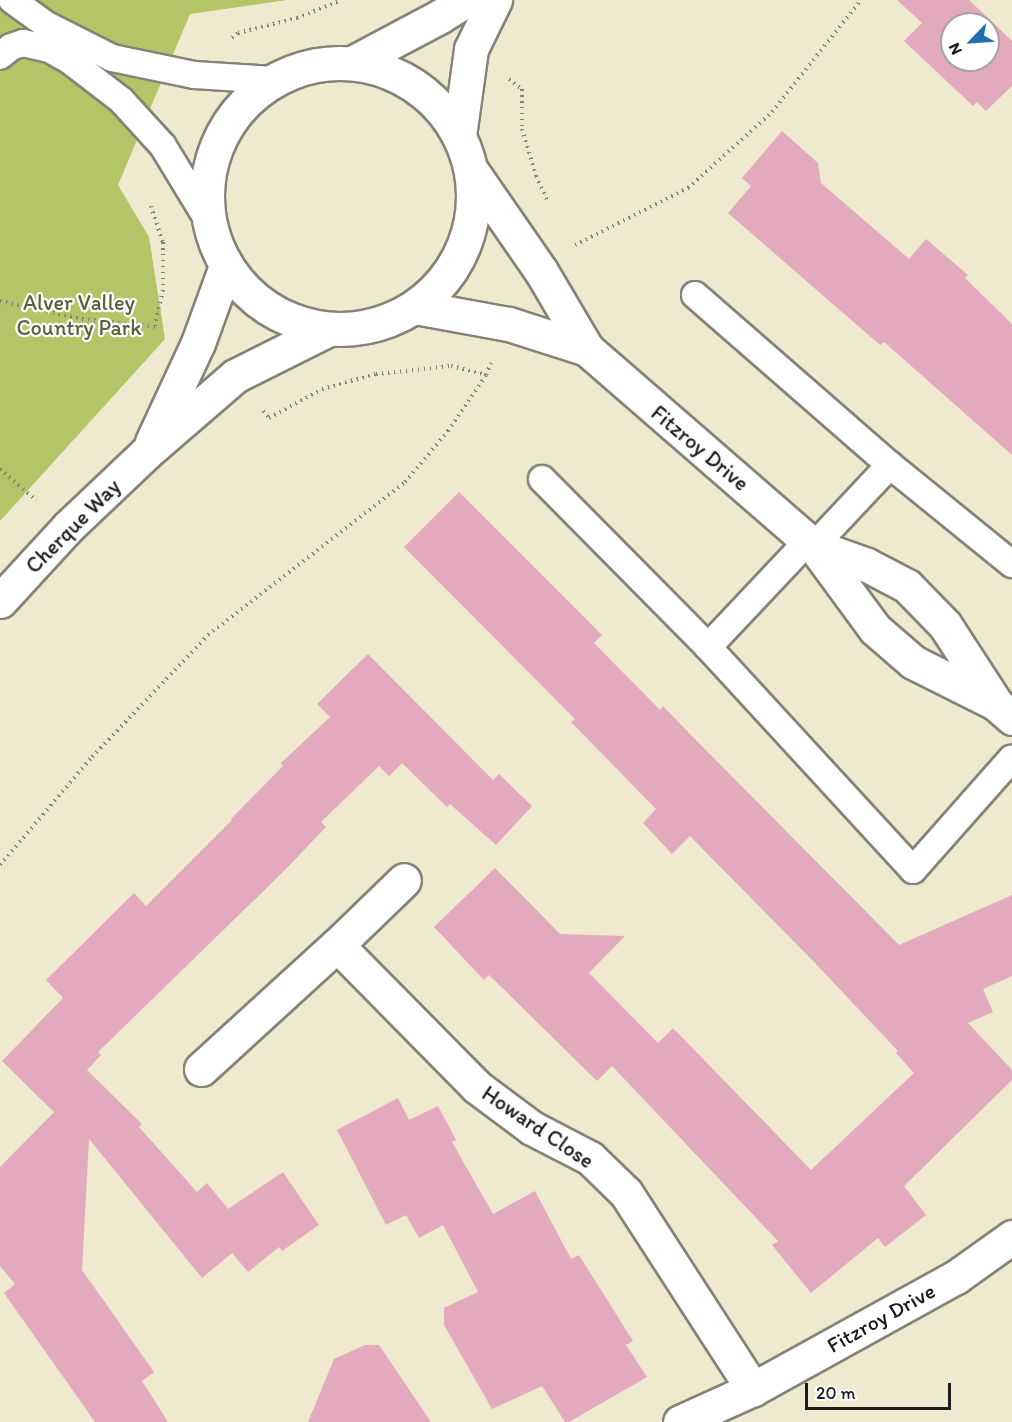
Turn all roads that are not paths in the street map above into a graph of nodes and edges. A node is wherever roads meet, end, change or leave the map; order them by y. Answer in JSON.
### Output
{"nodes":[{"id":1,"x":12,"y":0,"type":"edge"},
{"id":2,"x":466,"y":0,"type":"edge"},
{"id":3,"x":495,"y":0,"type":"edge"},
{"id":4,"x":38,"y":8,"type":"edge"},
{"id":5,"x":0,"y":56,"type":"edge"},
{"id":6,"x":352,"y":63,"type":"junction"},
{"id":7,"x":273,"y":80,"type":"junction"},
{"id":8,"x":459,"y":136,"type":"junction"},
{"id":9,"x":471,"y":170,"type":"junction"},
{"id":10,"x":208,"y":220,"type":"junction"},
{"id":11,"x":226,"y":266,"type":"junction"},
{"id":12,"x":695,"y":295,"type":"dead end"},
{"id":13,"x":415,"y":307,"type":"junction"},
{"id":14,"x":329,"y":329,"type":"junction"},
{"id":15,"x":587,"y":350,"type":"junction"},
{"id":16,"x":147,"y":452,"type":"junction"},
{"id":17,"x":890,"y":465,"type":"junction"},
{"id":18,"x":542,"y":479,"type":"dead end"},
{"id":19,"x":812,"y":543,"type":"junction"},
{"id":20,"x":1012,"y":564,"type":"edge"},
{"id":21,"x":0,"y":601,"type":"edge"},
{"id":22,"x":708,"y":647,"type":"junction"},
{"id":23,"x":1004,"y":710,"type":"edge"},
{"id":24,"x":1012,"y":758,"type":"edge"},
{"id":25,"x":404,"y":880,"type":"dead end"},
{"id":26,"x":337,"y":945,"type":"junction"},
{"id":27,"x":201,"y":1069,"type":"dead end"},
{"id":28,"x":1012,"y":1237,"type":"edge"},
{"id":29,"x":753,"y":1389,"type":"junction"},
{"id":30,"x":680,"y":1422,"type":"edge"}],
"edges":[{"from":1,"to":4,"type":"lane"},
{"from":2,"to":6,"type":"street"},
{"from":3,"to":8,"type":"street"},
{"from":4,"to":7,"type":"lane"},
{"from":5,"to":10,"type":"lane"},
{"from":6,"to":7,"type":"street"},
{"from":6,"to":8,"type":"street"},
{"from":7,"to":10,"type":"street"},
{"from":8,"to":9,"type":"street"},
{"from":9,"to":13,"type":"street"},
{"from":9,"to":15,"type":"street","name":"Fitzroy Drive"},
{"from":10,"to":11,"type":"street"},
{"from":11,"to":14,"type":"street"},
{"from":11,"to":16,"type":"street","name":"Cherque Way"},
{"from":12,"to":17,"type":"lane"},
{"from":13,"to":14,"type":"street"},
{"from":13,"to":15,"type":"street","name":"Fitzroy Drive"},
{"from":14,"to":16,"type":"street","name":"Cherque Way"},
{"from":15,"to":19,"type":"street","name":"Fitzroy Drive"},
{"from":16,"to":21,"type":"street","name":"Cherque Way"},
{"from":17,"to":19,"type":"lane"},
{"from":17,"to":20,"type":"lane"},
{"from":18,"to":22,"type":"lane"},
{"from":19,"to":22,"type":"lane"},
{"from":19,"to":23,"type":"street","name":"Fitzroy Drive"},
{"from":19,"to":23,"type":"street","name":"Fitzroy Drive"},
{"from":22,"to":24,"type":"lane"},
{"from":25,"to":26,"type":"street"},
{"from":26,"to":27,"type":"street"},
{"from":26,"to":29,"type":"street","name":"Howard Close"},
{"from":28,"to":29,"type":"street","name":"Fitzroy Drive"},
{"from":29,"to":30,"type":"street","name":"Fitzroy Drive"}]}
